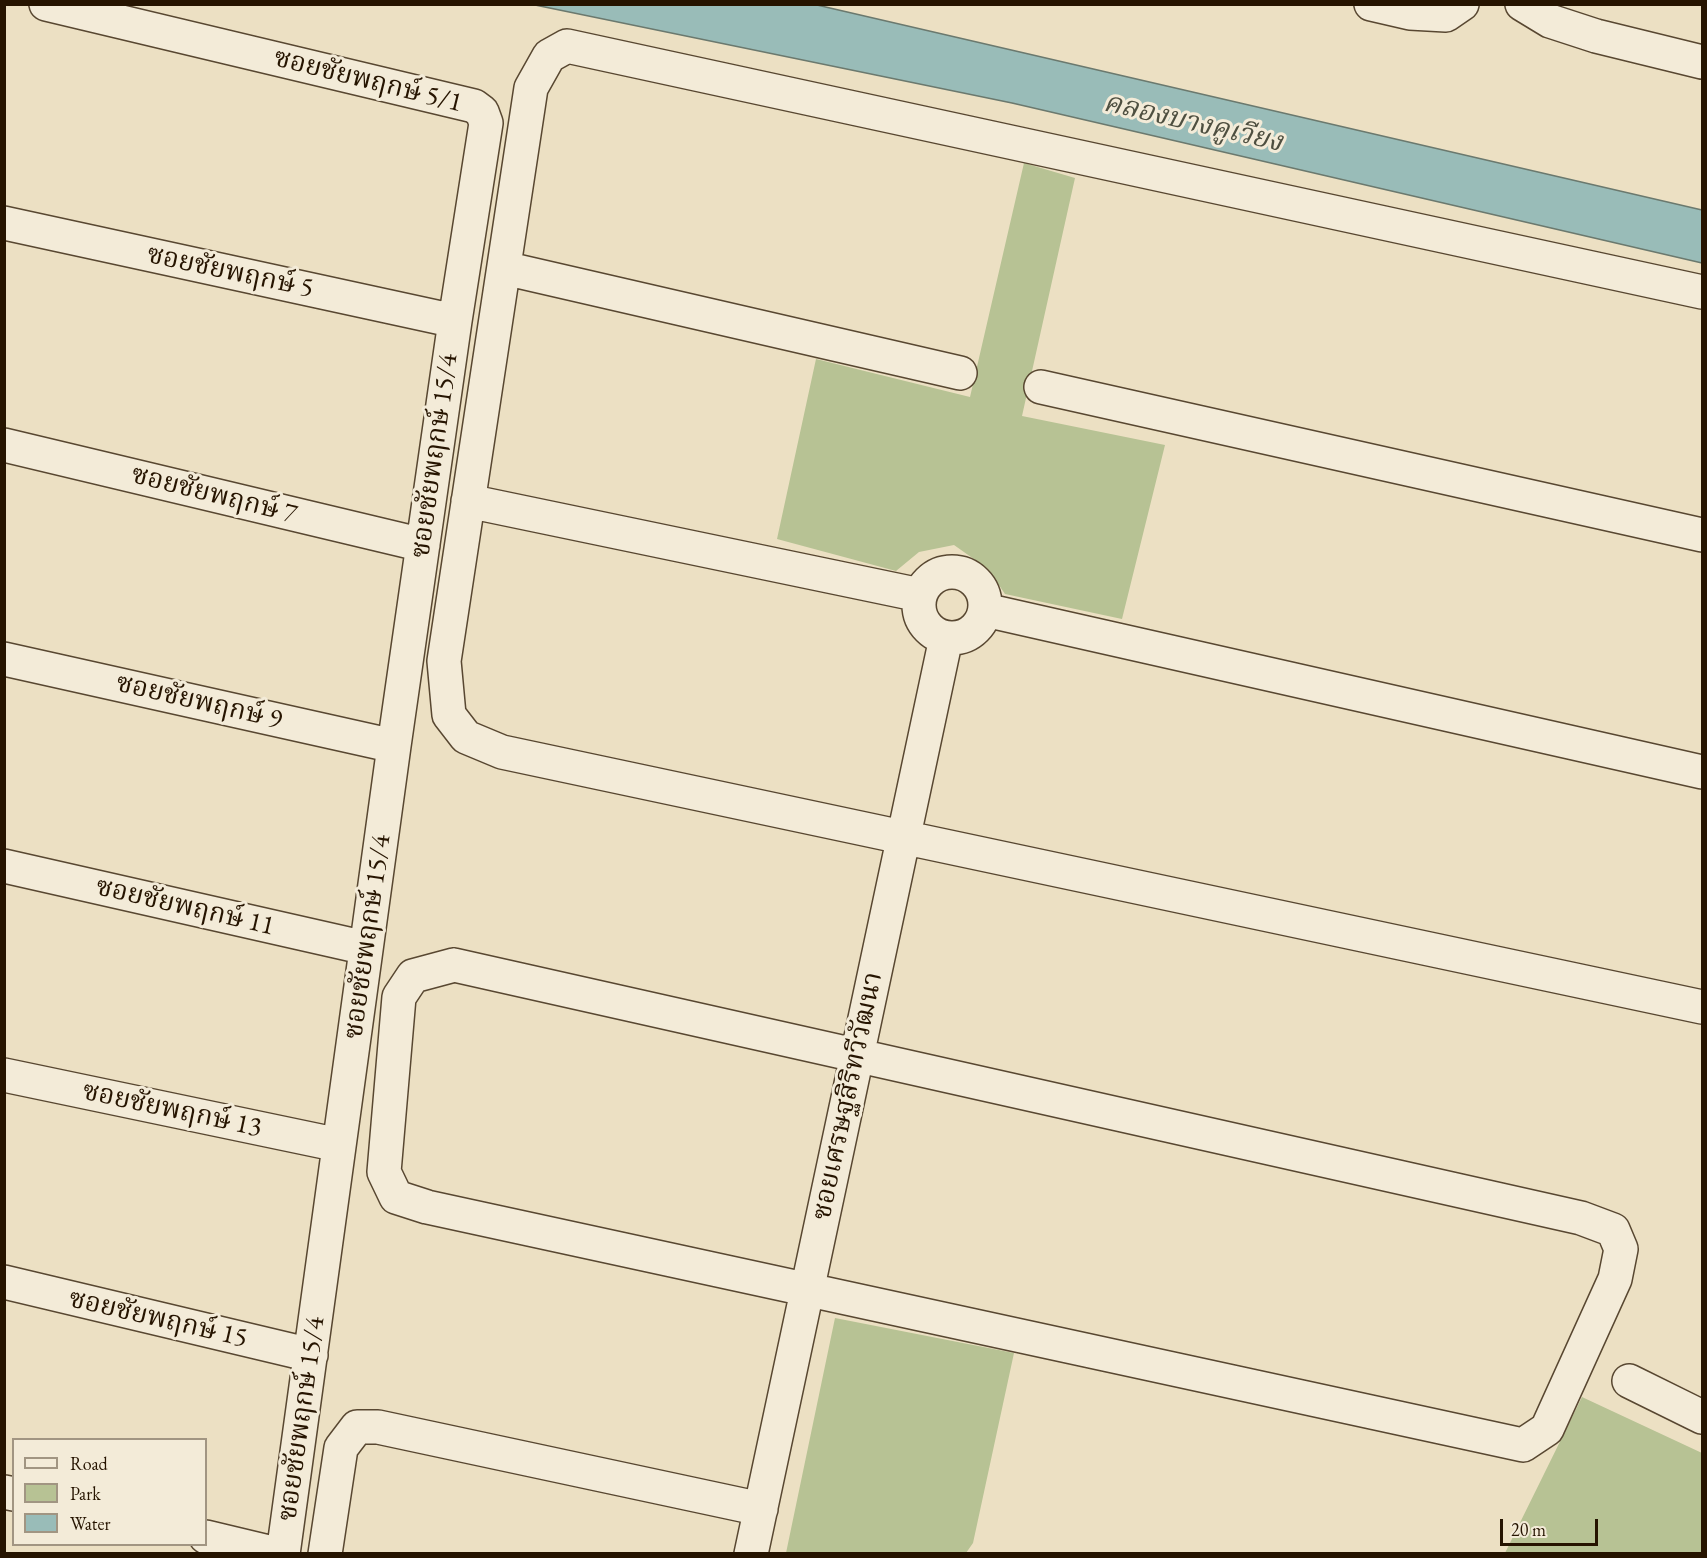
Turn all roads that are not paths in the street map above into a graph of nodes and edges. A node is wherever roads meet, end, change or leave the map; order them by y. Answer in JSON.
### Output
{"nodes":[{"id":1,"x":46,"y":4,"type":"edge"},
{"id":2,"x":1371,"y":4,"type":"edge"},
{"id":3,"x":1462,"y":4,"type":"edge"},
{"id":4,"x":1522,"y":4,"type":"edge"},
{"id":5,"x":1702,"y":62,"type":"edge"},
{"id":6,"x":4,"y":223,"type":"edge"},
{"id":7,"x":504,"y":268,"type":"junction"},
{"id":8,"x":1702,"y":292,"type":"edge"},
{"id":9,"x":455,"y":321,"type":"junction"},
{"id":10,"x":960,"y":373,"type":"dead end"},
{"id":11,"x":1041,"y":387,"type":"dead end"},
{"id":12,"x":4,"y":446,"type":"edge"},
{"id":13,"x":468,"y":501,"type":"junction"},
{"id":14,"x":1702,"y":535,"type":"edge"},
{"id":15,"x":423,"y":545,"type":"junction"},
{"id":16,"x":920,"y":595,"type":"junction"},
{"id":17,"x":985,"y":609,"type":"junction"},
{"id":18,"x":946,"y":638,"type":"junction"},
{"id":19,"x":4,"y":659,"type":"edge"},
{"id":20,"x":394,"y":746,"type":"junction"},
{"id":21,"x":1702,"y":772,"type":"edge"},
{"id":22,"x":903,"y":838,"type":"junction"},
{"id":23,"x":4,"y":866,"type":"edge"},
{"id":24,"x":366,"y":948,"type":"junction"},
{"id":25,"x":1702,"y":1006,"type":"edge"},
{"id":26,"x":857,"y":1054,"type":"junction"},
{"id":27,"x":4,"y":1075,"type":"edge"},
{"id":28,"x":339,"y":1145,"type":"junction"},
{"id":29,"x":4,"y":1282,"type":"edge"},
{"id":30,"x":807,"y":1289,"type":"junction"},
{"id":31,"x":310,"y":1355,"type":"junction"},
{"id":32,"x":1629,"y":1381,"type":"dead end"},
{"id":33,"x":1702,"y":1418,"type":"edge"},
{"id":34,"x":761,"y":1509,"type":"junction"},
{"id":35,"x":207,"y":1537,"type":"edge"},
{"id":36,"x":277,"y":1554,"type":"edge"},
{"id":37,"x":283,"y":1554,"type":"edge"},
{"id":38,"x":325,"y":1554,"type":"edge"},
{"id":39,"x":751,"y":1554,"type":"edge"}],
"edges":[{"from":1,"to":9,"type":"street","name":"ซอยชัยพฤกษ์ 5/1"},
{"from":2,"to":3,"type":"street"},
{"from":4,"to":5,"type":"street"},
{"from":6,"to":9,"type":"street","name":"ซอยชัยพฤกษ์ 5"},
{"from":7,"to":8,"type":"street"},
{"from":7,"to":10,"type":"street"},
{"from":7,"to":13,"type":"street"},
{"from":9,"to":15,"type":"street","name":"ซอยชัยพฤกษ์ 15/4"},
{"from":11,"to":14,"type":"street"},
{"from":12,"to":15,"type":"street","name":"ซอยชัยพฤกษ์ 7"},
{"from":13,"to":16,"type":"street"},
{"from":13,"to":22,"type":"street"},
{"from":15,"to":20,"type":"street","name":"ซอยชัยพฤกษ์ 15/4"},
{"from":16,"to":17,"type":"street"},
{"from":16,"to":18,"type":"street"},
{"from":17,"to":18,"type":"street"},
{"from":17,"to":21,"type":"street"},
{"from":18,"to":22,"type":"street","name":"ซอยเศรษฐสิริทวีวัฒนา"},
{"from":19,"to":20,"type":"street","name":"ซอยชัยพฤกษ์ 9"},
{"from":20,"to":24,"type":"street","name":"ซอยชัยพฤกษ์ 15/4"},
{"from":22,"to":25,"type":"street"},
{"from":22,"to":26,"type":"street","name":"ซอยเศรษฐสิริทวีวัฒนา"},
{"from":23,"to":24,"type":"street","name":"ซอยชัยพฤกษ์ 11"},
{"from":24,"to":28,"type":"street","name":"ซอยชัยพฤกษ์ 15/4"},
{"from":26,"to":30,"type":"street","name":"ซอยเศรษฐสิริทวีวัฒนา"},
{"from":26,"to":30,"type":"street"},
{"from":26,"to":30,"type":"street"},
{"from":27,"to":28,"type":"street","name":"ซอยชัยพฤกษ์ 13"},
{"from":28,"to":31,"type":"street","name":"ซอยชัยพฤกษ์ 15/4"},
{"from":29,"to":31,"type":"street","name":"ซอยชัยพฤกษ์ 15"},
{"from":30,"to":34,"type":"street","name":"ซอยเศรษฐสิริทวีวัฒนา"},
{"from":31,"to":37,"type":"street","name":"ซอยชัยพฤกษ์ 15/4"},
{"from":32,"to":33,"type":"street"},
{"from":34,"to":38,"type":"street"},
{"from":34,"to":39,"type":"street","name":"ซอยเศรษฐสิริทวีวัฒนา"},
{"from":35,"to":36,"type":"street"}]}
